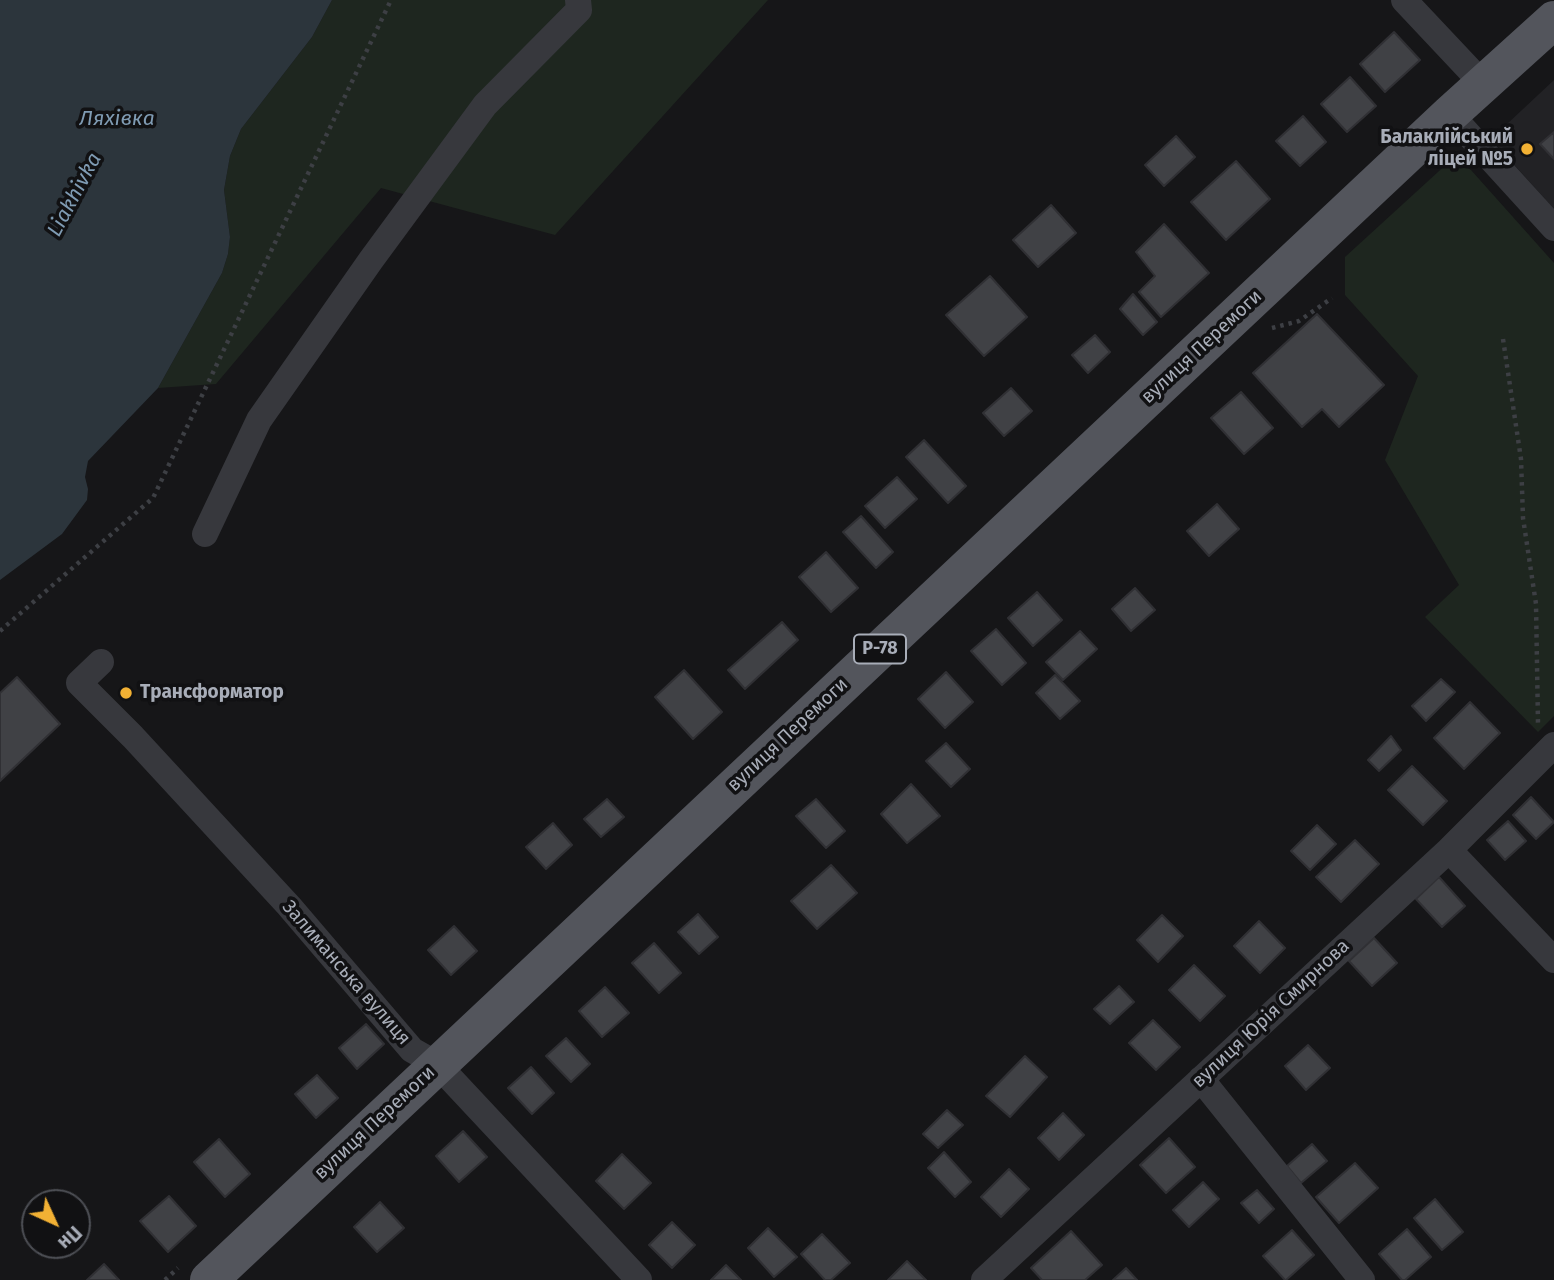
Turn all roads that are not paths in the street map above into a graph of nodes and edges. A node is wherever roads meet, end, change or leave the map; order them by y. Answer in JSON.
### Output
{"nodes":[{"id":1,"x":578,"y":0,"type":"edge"},
{"id":2,"x":1404,"y":0,"type":"edge"},
{"id":3,"x":1554,"y":20,"type":"edge"},
{"id":4,"x":1483,"y":84,"type":"junction"},
{"id":5,"x":1450,"y":114,"type":"junction"},
{"id":6,"x":1554,"y":228,"type":"edge"},
{"id":7,"x":205,"y":534,"type":"dead end"},
{"id":8,"x":101,"y":662,"type":"dead end"},
{"id":9,"x":1546,"y":738,"type":"edge"},
{"id":10,"x":1449,"y":850,"type":"junction"},
{"id":11,"x":1554,"y":960,"type":"edge"},
{"id":12,"x":437,"y":1064,"type":"junction"},
{"id":13,"x":1201,"y":1079,"type":"junction"},
{"id":14,"x":209,"y":1280,"type":"edge"},
{"id":15,"x":639,"y":1280,"type":"edge"},
{"id":16,"x":984,"y":1280,"type":"edge"},
{"id":17,"x":1363,"y":1280,"type":"edge"}],
"edges":[{"from":1,"to":7,"type":"street"},
{"from":2,"to":4,"type":"street"},
{"from":3,"to":4,"type":"main road","name":"вулиця Перемоги","number":"Р-78"},
{"from":4,"to":5,"type":"main road","name":"вулиця Перемоги","number":"Р-78"},
{"from":5,"to":6,"type":"street"},
{"from":5,"to":12,"type":"main road","name":"вулиця Перемоги","number":"Р-78"},
{"from":8,"to":12,"type":"street","name":"Залиманська вулиця"},
{"from":9,"to":10,"type":"street","name":"вулиця Юрія Смирнова"},
{"from":10,"to":11,"type":"street"},
{"from":10,"to":13,"type":"street","name":"вулиця Юрія Смирнова"},
{"from":12,"to":14,"type":"main road","name":"вулиця Перемоги","number":"Р-78"},
{"from":12,"to":15,"type":"street","name":"Залиманська вулиця"},
{"from":13,"to":16,"type":"street","name":"вулиця Юрія Смирнова"},
{"from":13,"to":17,"type":"street"}]}
